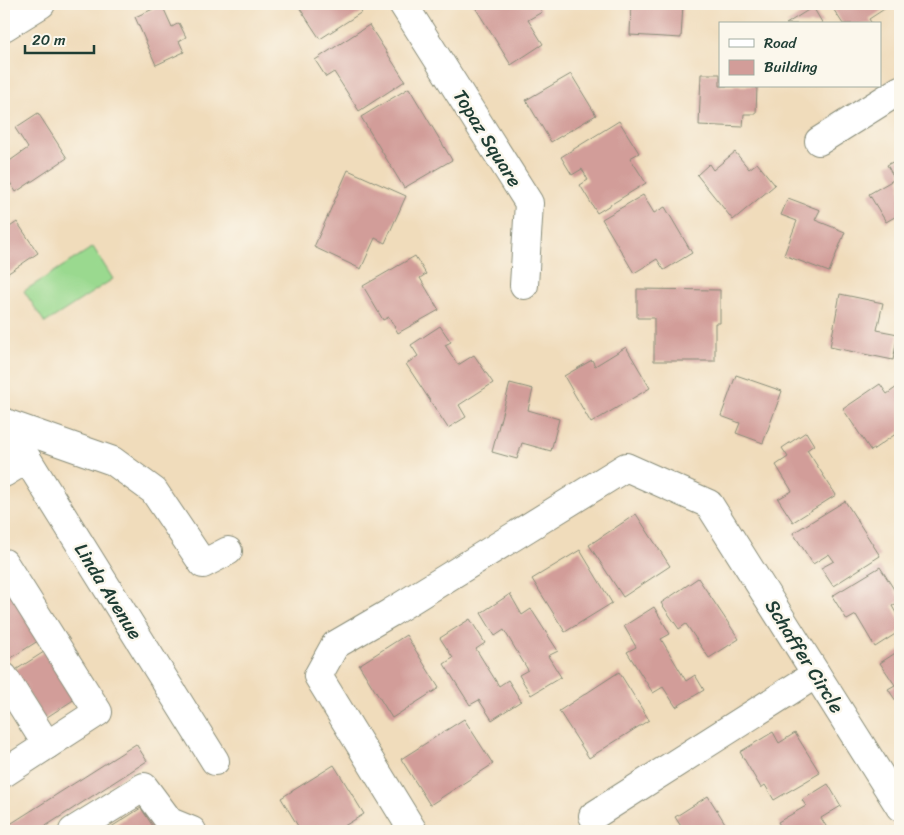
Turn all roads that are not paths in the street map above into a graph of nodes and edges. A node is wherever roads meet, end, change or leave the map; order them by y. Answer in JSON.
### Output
{"nodes":[{"id":1,"x":41,"y":4,"type":"edge"},
{"id":2,"x":403,"y":4,"type":"edge"},
{"id":3,"x":4,"y":27,"type":"edge"},
{"id":4,"x":900,"y":90,"type":"edge"},
{"id":5,"x":819,"y":141,"type":"dead end"},
{"id":6,"x":524,"y":285,"type":"dead end"},
{"id":7,"x":4,"y":422,"type":"edge"},
{"id":8,"x":27,"y":459,"type":"junction"},
{"id":9,"x":4,"y":473,"type":"edge"},
{"id":10,"x":228,"y":551,"type":"dead end"},
{"id":11,"x":4,"y":562,"type":"edge"},
{"id":12,"x":816,"y":674,"type":"junction"},
{"id":13,"x":4,"y":677,"type":"edge"},
{"id":14,"x":47,"y":745,"type":"junction"},
{"id":15,"x":215,"y":761,"type":"dead end"},
{"id":16,"x":4,"y":772,"type":"edge"},
{"id":17,"x":900,"y":807,"type":"edge"},
{"id":18,"x":593,"y":816,"type":"dead end"},
{"id":19,"x":73,"y":831,"type":"edge"},
{"id":20,"x":192,"y":831,"type":"edge"},
{"id":21,"x":413,"y":831,"type":"edge"}],
"edges":[{"from":1,"to":3,"type":"street"},
{"from":2,"to":6,"type":"street","name":"Topaz Square"},
{"from":4,"to":5,"type":"street"},
{"from":7,"to":8,"type":"street","name":"Linda Avenue"},
{"from":7,"to":10,"type":"street"},
{"from":8,"to":9,"type":"street"},
{"from":8,"to":15,"type":"street","name":"Linda Avenue"},
{"from":11,"to":14,"type":"street"},
{"from":12,"to":17,"type":"street","name":"Schaffer Circle"},
{"from":12,"to":18,"type":"street"},
{"from":12,"to":21,"type":"street","name":"Schaffer Circle"},
{"from":13,"to":14,"type":"street"},
{"from":14,"to":16,"type":"street"},
{"from":19,"to":20,"type":"street"}]}
